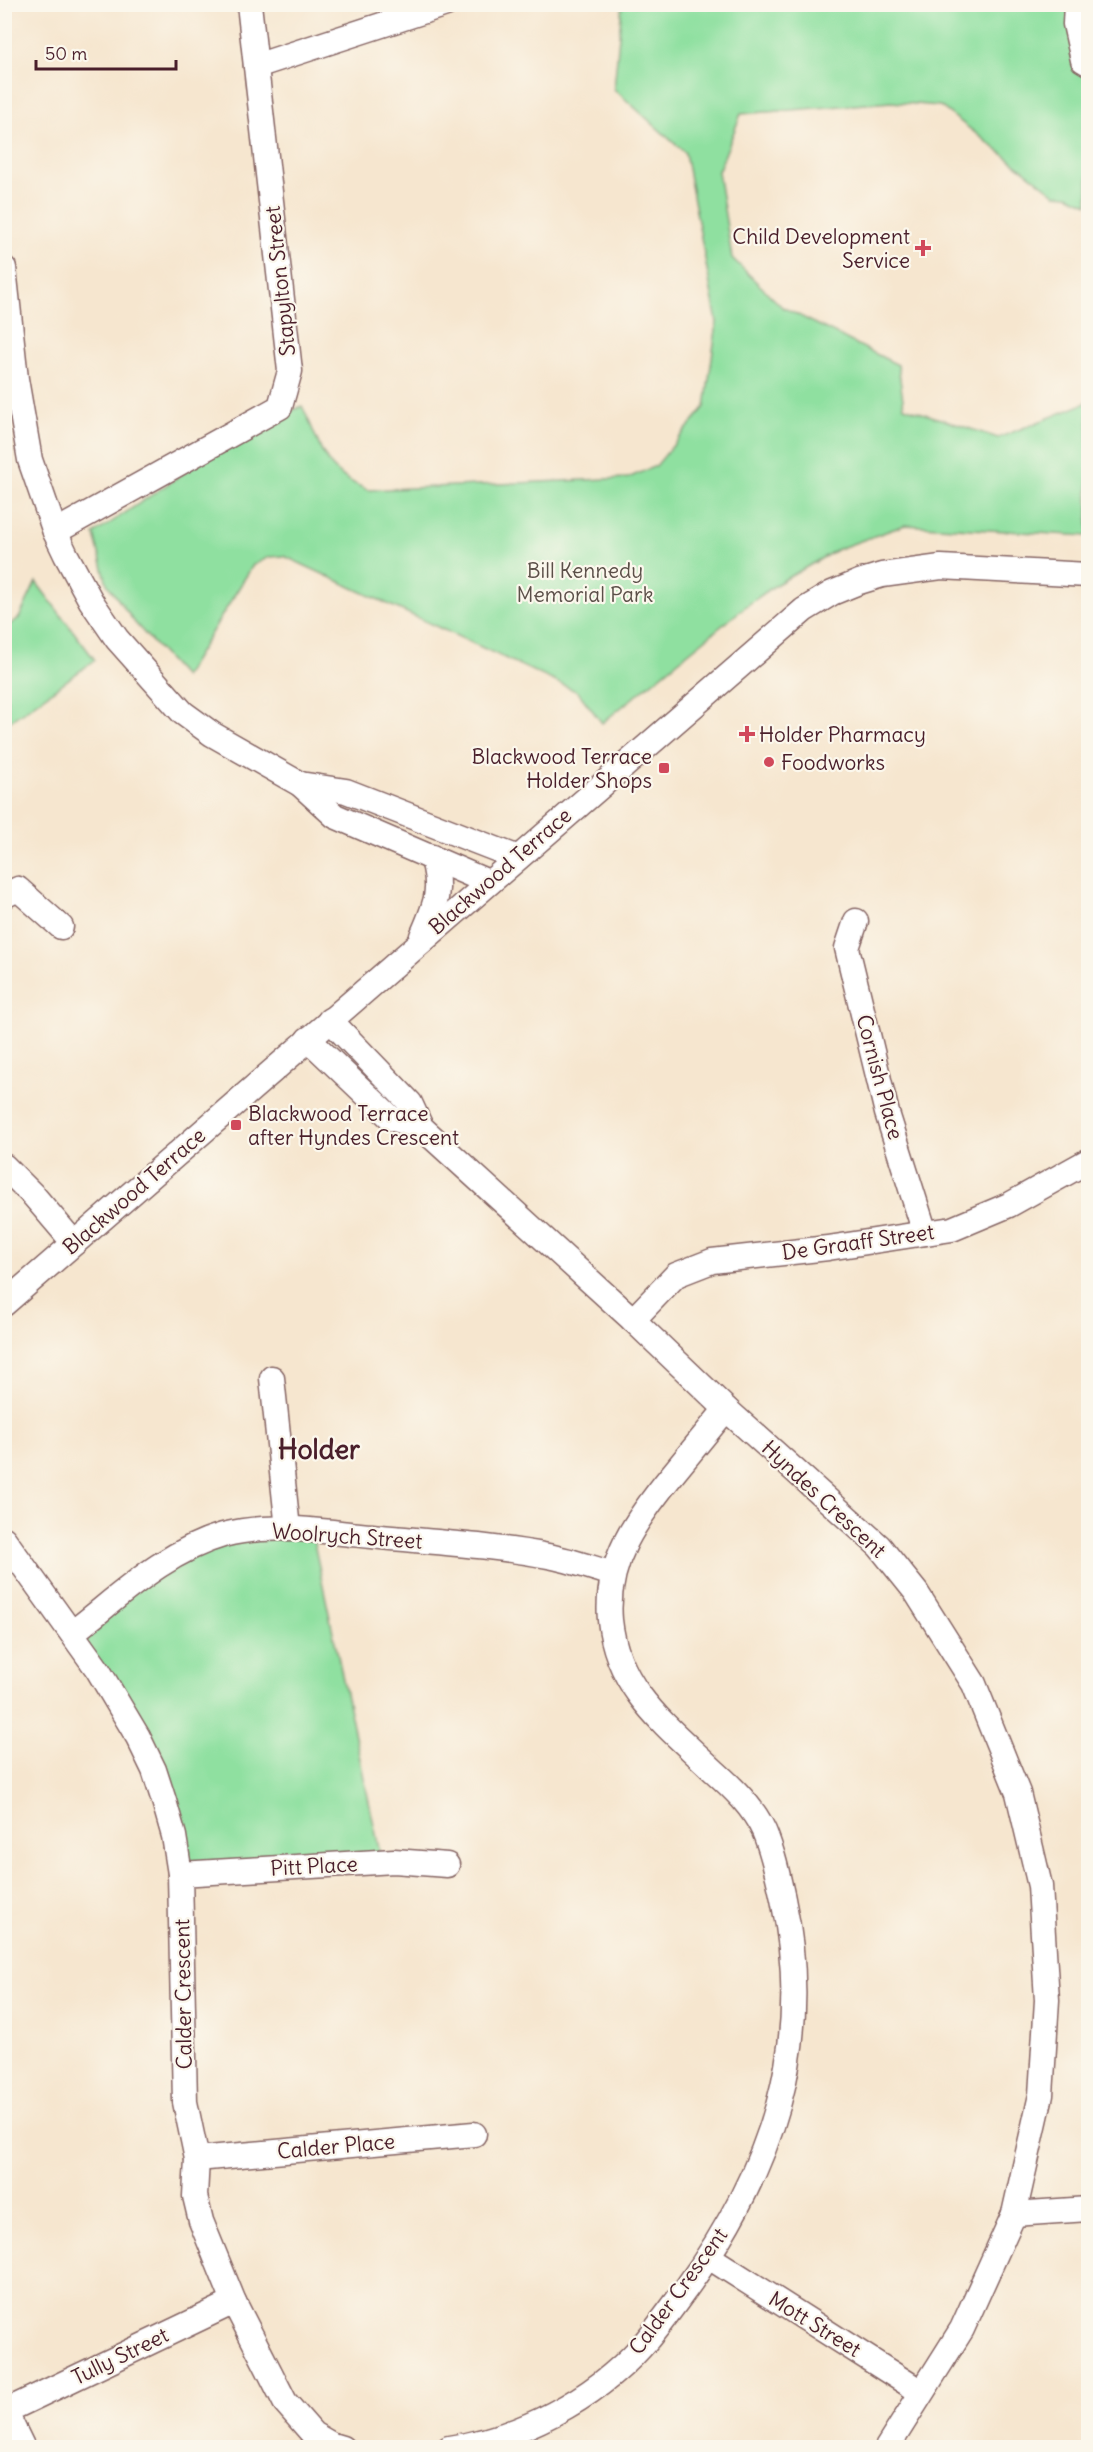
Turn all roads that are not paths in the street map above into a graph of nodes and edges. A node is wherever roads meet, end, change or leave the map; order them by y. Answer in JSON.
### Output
{"nodes":[{"id":1,"x":249,"y":4,"type":"edge"},
{"id":2,"x":446,"y":4,"type":"edge"},
{"id":3,"x":1076,"y":4,"type":"edge"},
{"id":4,"x":1089,"y":63,"type":"edge"},
{"id":5,"x":256,"y":66,"type":"junction"},
{"id":6,"x":4,"y":268,"type":"edge"},
{"id":7,"x":10,"y":379,"type":"edge"},
{"id":8,"x":55,"y":532,"type":"junction"},
{"id":9,"x":1087,"y":575,"type":"edge"},
{"id":10,"x":300,"y":784,"type":"junction"},
{"id":11,"x":432,"y":857,"type":"junction"},
{"id":12,"x":516,"y":857,"type":"junction"},
{"id":13,"x":488,"y":882,"type":"junction"},
{"id":14,"x":4,"y":896,"type":"edge"},
{"id":15,"x":856,"y":921,"type":"dead end"},
{"id":16,"x":61,"y":927,"type":"dead end"},
{"id":17,"x":420,"y":941,"type":"junction"},
{"id":18,"x":330,"y":1020,"type":"junction"},
{"id":19,"x":308,"y":1039,"type":"junction"},
{"id":20,"x":421,"y":1128,"type":"junction"},
{"id":21,"x":1089,"y":1161,"type":"edge"},
{"id":22,"x":4,"y":1166,"type":"edge"},
{"id":23,"x":925,"y":1233,"type":"junction"},
{"id":24,"x":74,"y":1243,"type":"junction"},
{"id":25,"x":4,"y":1304,"type":"edge"},
{"id":26,"x":633,"y":1320,"type":"junction"},
{"id":27,"x":272,"y":1378,"type":"dead end"},
{"id":28,"x":726,"y":1409,"type":"junction"},
{"id":29,"x":288,"y":1529,"type":"junction"},
{"id":30,"x":8,"y":1553,"type":"edge"},
{"id":31,"x":614,"y":1574,"type":"junction"},
{"id":32,"x":72,"y":1633,"type":"junction"},
{"id":33,"x":447,"y":1865,"type":"dead end"},
{"id":34,"x":180,"y":1874,"type":"junction"},
{"id":35,"x":474,"y":2134,"type":"dead end"},
{"id":36,"x":197,"y":2159,"type":"junction"},
{"id":37,"x":1089,"y":2209,"type":"edge"},
{"id":38,"x":1014,"y":2214,"type":"junction"},
{"id":39,"x":709,"y":2257,"type":"junction"},
{"id":40,"x":234,"y":2301,"type":"junction"},
{"id":41,"x":921,"y":2392,"type":"junction"},
{"id":42,"x":5,"y":2410,"type":"edge"},
{"id":43,"x":335,"y":2447,"type":"edge"},
{"id":44,"x":23,"y":2448,"type":"edge"},
{"id":45,"x":449,"y":2448,"type":"edge"},
{"id":46,"x":887,"y":2448,"type":"edge"}],
"edges":[{"from":1,"to":5,"type":"street","name":"Stapylton Street"},
{"from":2,"to":5,"type":"street"},
{"from":3,"to":4,"type":"street"},
{"from":5,"to":8,"type":"street","name":"Stapylton Street"},
{"from":6,"to":7,"type":"street"},
{"from":7,"to":8,"type":"street"},
{"from":8,"to":10,"type":"street"},
{"from":9,"to":12,"type":"street","name":"Blackwood Terrace"},
{"from":10,"to":11,"type":"street"},
{"from":10,"to":12,"type":"street"},
{"from":11,"to":13,"type":"street"},
{"from":11,"to":17,"type":"street"},
{"from":12,"to":13,"type":"street","name":"Blackwood Terrace"},
{"from":13,"to":17,"type":"street","name":"Blackwood Terrace"},
{"from":14,"to":16,"type":"street"},
{"from":15,"to":23,"type":"street","name":"Cornish Place"},
{"from":17,"to":18,"type":"street","name":"Blackwood Terrace"},
{"from":18,"to":19,"type":"street","name":"Blackwood Terrace"},
{"from":18,"to":20,"type":"street","name":"Hyndes Crescent"},
{"from":19,"to":20,"type":"street","name":"Hyndes Crescent"},
{"from":19,"to":24,"type":"street","name":"Blackwood Terrace"},
{"from":20,"to":26,"type":"street","name":"Hyndes Crescent"},
{"from":21,"to":23,"type":"street","name":"De Graaff Street"},
{"from":22,"to":24,"type":"street"},
{"from":23,"to":26,"type":"street","name":"De Graaff Street"},
{"from":24,"to":25,"type":"street","name":"Blackwood Terrace"},
{"from":26,"to":28,"type":"street","name":"Hyndes Crescent"},
{"from":27,"to":29,"type":"street"},
{"from":28,"to":31,"type":"street","name":"Calder Crescent"},
{"from":28,"to":38,"type":"street","name":"Hyndes Crescent"},
{"from":29,"to":31,"type":"street","name":"Woolrych Street"},
{"from":29,"to":32,"type":"street","name":"Woolrych Street"},
{"from":30,"to":32,"type":"street","name":"Calder Crescent"},
{"from":31,"to":39,"type":"street","name":"Calder Crescent"},
{"from":32,"to":34,"type":"street","name":"Calder Crescent"},
{"from":33,"to":34,"type":"street","name":"Pitt Place"},
{"from":34,"to":36,"type":"street","name":"Calder Crescent"},
{"from":35,"to":36,"type":"street","name":"Calder Place"},
{"from":36,"to":40,"type":"street","name":"Calder Crescent"},
{"from":37,"to":38,"type":"street"},
{"from":38,"to":41,"type":"street","name":"Hyndes Crescent"},
{"from":39,"to":41,"type":"street","name":"Mott Street"},
{"from":39,"to":45,"type":"street","name":"Calder Crescent"},
{"from":40,"to":42,"type":"street","name":"Tully Street"},
{"from":40,"to":43,"type":"street","name":"Calder Crescent"},
{"from":41,"to":46,"type":"street","name":"Hyndes Crescent"},
{"from":42,"to":44,"type":"street"}]}
